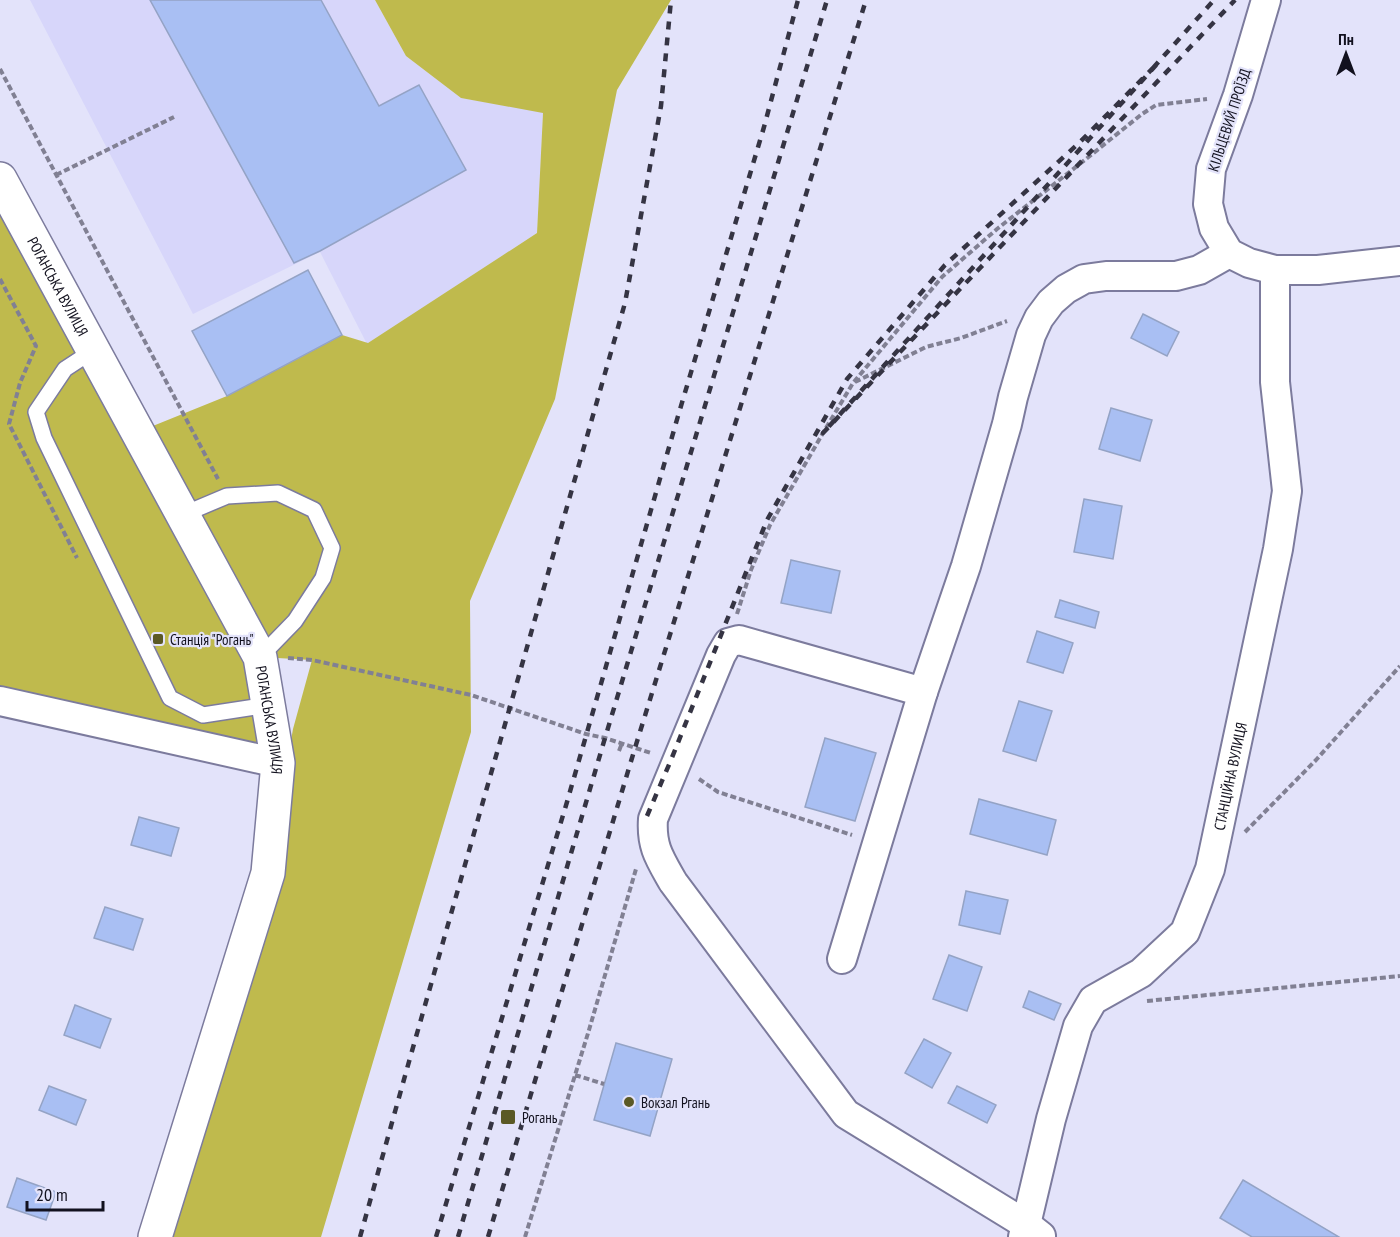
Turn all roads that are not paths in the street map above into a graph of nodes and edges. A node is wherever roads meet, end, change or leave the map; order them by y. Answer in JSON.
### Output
{"nodes":[{"id":1,"x":1266,"y":0,"type":"edge"},
{"id":2,"x":0,"y":179,"type":"edge"},
{"id":3,"x":1229,"y":253,"type":"junction"},
{"id":4,"x":1400,"y":261,"type":"edge"},
{"id":5,"x":1275,"y":270,"type":"junction"},
{"id":6,"x":94,"y":350,"type":"junction"},
{"id":7,"x":182,"y":515,"type":"junction"},
{"id":8,"x":260,"y":657,"type":"junction"},
{"id":9,"x":923,"y":692,"type":"junction"},
{"id":10,"x":0,"y":701,"type":"edge"},
{"id":11,"x":268,"y":705,"type":"junction"},
{"id":12,"x":278,"y":763,"type":"junction"},
{"id":13,"x":842,"y":959,"type":"dead end"},
{"id":14,"x":1031,"y":1233,"type":"edge"},
{"id":15,"x":155,"y":1237,"type":"edge"}],
"edges":[{"from":1,"to":3,"type":"street","name":"КІЛЬЦЕВИЙ ПРОЇЗД"},
{"from":2,"to":6,"type":"street","name":"РОГАНСЬКА ВУЛИЦЯ"},
{"from":3,"to":5,"type":"street"},
{"from":3,"to":9,"type":"street"},
{"from":4,"to":5,"type":"street"},
{"from":5,"to":14,"type":"street","name":"СТАНЦІЙНА ВУЛИЦЯ"},
{"from":6,"to":7,"type":"street","name":"РОГАНСЬКА ВУЛИЦЯ"},
{"from":6,"to":11,"type":"lane"},
{"from":7,"to":8,"type":"street","name":"РОГАНСЬКА ВУЛИЦЯ"},
{"from":7,"to":8,"type":"lane"},
{"from":8,"to":11,"type":"street","name":"РОГАНСЬКА ВУЛИЦЯ"},
{"from":9,"to":13,"type":"street"},
{"from":9,"to":14,"type":"street"},
{"from":10,"to":12,"type":"street"},
{"from":11,"to":12,"type":"street","name":"РОГАНСЬКА ВУЛИЦЯ"},
{"from":12,"to":15,"type":"street","name":"РОГАНСЬКА ВУЛИЦЯ"}]}
